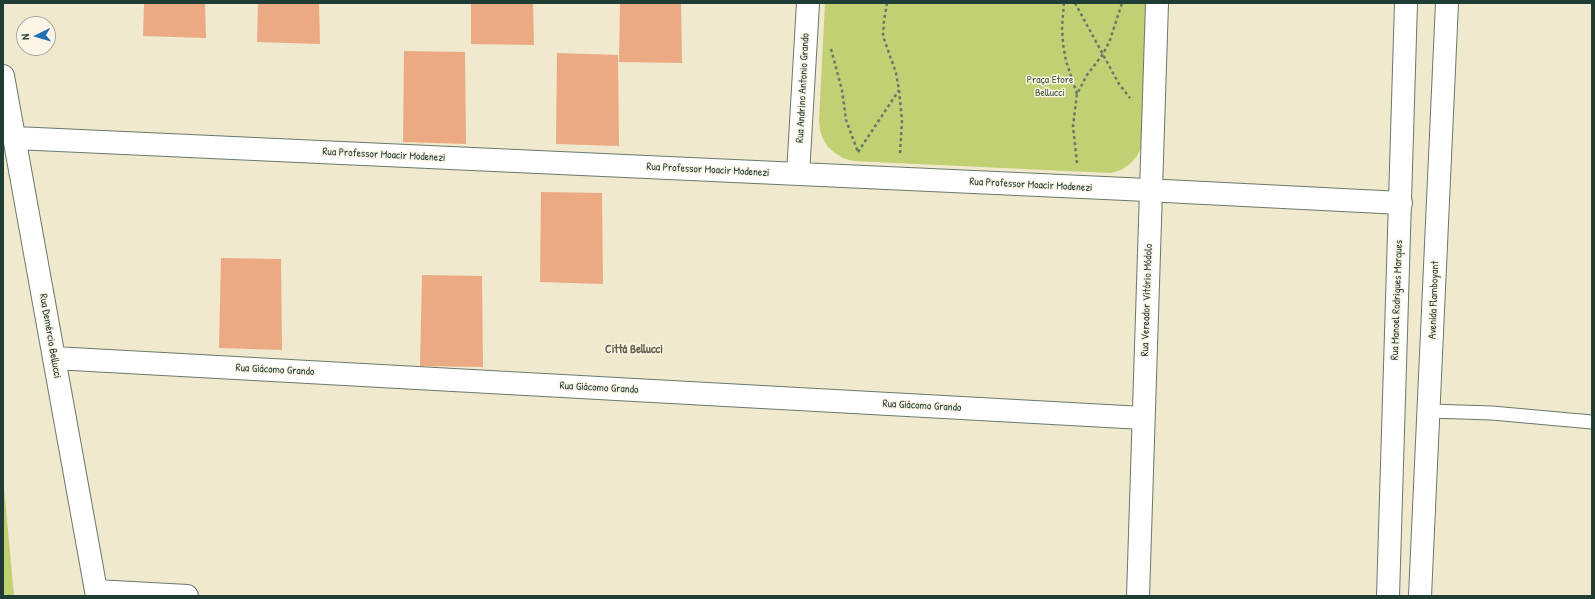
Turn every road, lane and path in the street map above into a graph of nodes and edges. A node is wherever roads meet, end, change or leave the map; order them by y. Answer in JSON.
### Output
{"nodes":[{"id":1,"x":808,"y":3,"type":"edge"},
{"id":2,"x":887,"y":3,"type":"edge"},
{"id":3,"x":1064,"y":3,"type":"edge"},
{"id":4,"x":1075,"y":3,"type":"edge"},
{"id":5,"x":1122,"y":3,"type":"edge"},
{"id":6,"x":1157,"y":3,"type":"edge"},
{"id":7,"x":1406,"y":3,"type":"edge"},
{"id":8,"x":1447,"y":3,"type":"edge"},
{"id":9,"x":831,"y":49,"type":"dead end"},
{"id":10,"x":1103,"y":54,"type":"junction"},
{"id":11,"x":3,"y":76,"type":"edge"},
{"id":12,"x":898,"y":90,"type":"junction"},
{"id":13,"x":1077,"y":94,"type":"junction"},
{"id":14,"x":1131,"y":100,"type":"dead end"},
{"id":15,"x":14,"y":138,"type":"junction"},
{"id":16,"x":900,"y":154,"type":"dead end"},
{"id":17,"x":1077,"y":163,"type":"dead end"},
{"id":18,"x":798,"y":174,"type":"junction"},
{"id":19,"x":1151,"y":190,"type":"junction"},
{"id":20,"x":1400,"y":203,"type":"junction"},
{"id":21,"x":54,"y":358,"type":"junction"},
{"id":22,"x":1429,"y":411,"type":"junction"},
{"id":23,"x":1143,"y":418,"type":"junction"},
{"id":24,"x":1592,"y":422,"type":"edge"},
{"id":25,"x":97,"y":594,"type":"edge"},
{"id":26,"x":187,"y":596,"type":"edge"},
{"id":27,"x":1138,"y":596,"type":"edge"},
{"id":28,"x":1388,"y":596,"type":"edge"},
{"id":29,"x":1420,"y":596,"type":"edge"}],
"edges":[{"from":1,"to":18,"type":"street","name":"Rua Andrino Antonio Grando"},
{"from":2,"to":12,"type":"path"},
{"from":3,"to":13,"type":"path"},
{"from":4,"to":10,"type":"path"},
{"from":5,"to":10,"type":"path"},
{"from":6,"to":19,"type":"street","name":"Rua Vereador Vitório Módolo"},
{"from":7,"to":20,"type":"street","name":"Rua Manoel Rodrigues Marques"},
{"from":8,"to":22,"type":"street","name":"Avenida Flamboyant"},
{"from":9,"to":12,"type":"path"},
{"from":10,"to":13,"type":"path"},
{"from":10,"to":14,"type":"path"},
{"from":11,"to":15,"type":"street","name":"Rua Demércio Bellucci"},
{"from":12,"to":16,"type":"path"},
{"from":13,"to":17,"type":"path"},
{"from":15,"to":18,"type":"street","name":"Rua Professor Moacir Modenezi"},
{"from":15,"to":21,"type":"street","name":"Rua Demércio Bellucci"},
{"from":18,"to":19,"type":"street","name":"Rua Professor Moacir Modenezi"},
{"from":19,"to":20,"type":"street","name":"Rua Professor Moacir Modenezi"},
{"from":19,"to":23,"type":"street","name":"Rua Vereador Vitório Módolo"},
{"from":20,"to":28,"type":"street","name":"Rua Manoel Rodrigues Marques"},
{"from":21,"to":23,"type":"street","name":"Rua Giácomo Grando"},
{"from":21,"to":25,"type":"street","name":"Rua Demércio Bellucci"},
{"from":22,"to":24,"type":"lane"},
{"from":22,"to":29,"type":"street","name":"Avenida Flamboyant"},
{"from":23,"to":27,"type":"street","name":"Rua Vereador Vitório Módolo"},
{"from":25,"to":26,"type":"street"}]}
